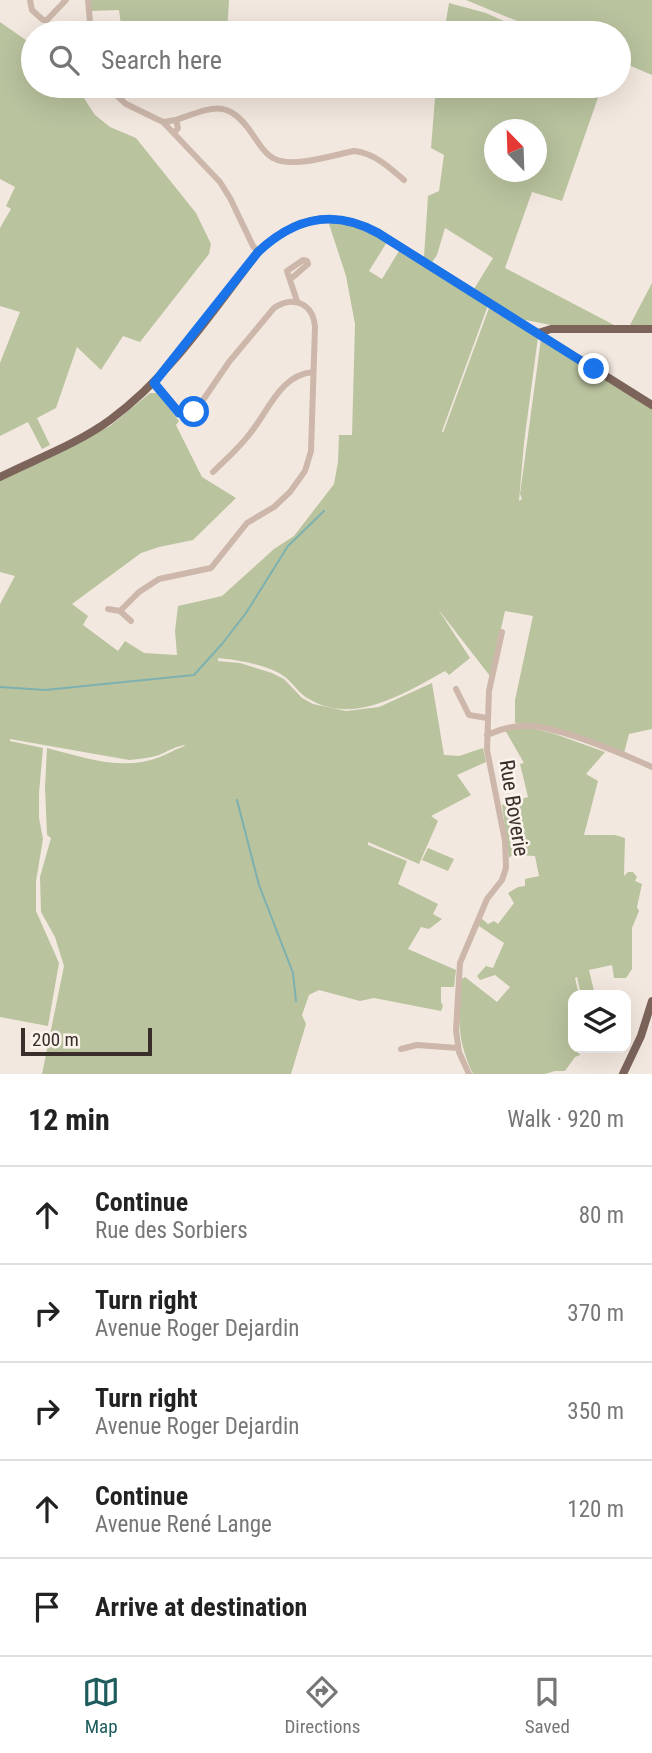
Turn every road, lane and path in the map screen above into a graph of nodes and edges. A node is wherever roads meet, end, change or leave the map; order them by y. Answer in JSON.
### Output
{"nodes":[{"id":1,"x":30,"y":0,"type":"edge"},
{"id":2,"x":66,"y":0,"type":"edge"},
{"id":3,"x":88,"y":0,"type":"edge"},
{"id":4,"x":90,"y":21,"type":"edge"},
{"id":5,"x":119,"y":98,"type":"edge"},
{"id":6,"x":176,"y":120,"type":"junction"},
{"id":7,"x":163,"y":122,"type":"junction"},
{"id":8,"x":175,"y":132,"type":"junction"},
{"id":9,"x":404,"y":180,"type":"dead end"},
{"id":10,"x":258,"y":252,"type":"junction"},
{"id":11,"x":289,"y":277,"type":"dead end"},
{"id":12,"x":297,"y":301,"type":"junction"},
{"id":13,"x":652,"y":329,"type":"edge"},
{"id":14,"x":538,"y":333,"type":"junction"},
{"id":15,"x":313,"y":372,"type":"junction"},
{"id":16,"x":154,"y":383,"type":"junction"},
{"id":17,"x":652,"y":405,"type":"edge"},
{"id":18,"x":213,"y":472,"type":"dead end"},
{"id":19,"x":0,"y":477,"type":"edge"},
{"id":20,"x":108,"y":609,"type":"dead end"},
{"id":21,"x":120,"y":611,"type":"junction"},
{"id":22,"x":131,"y":621,"type":"dead end"},
{"id":23,"x":502,"y":632,"type":"dead end"},
{"id":24,"x":456,"y":689,"type":"dead end"},
{"id":25,"x":487,"y":718,"type":"junction"},
{"id":26,"x":487,"y":735,"type":"junction"},
{"id":27,"x":652,"y":767,"type":"edge"},
{"id":28,"x":652,"y":1001,"type":"edge"},
{"id":29,"x":458,"y":1048,"type":"junction"},
{"id":30,"x":401,"y":1049,"type":"dead end"},
{"id":31,"x":469,"y":1074,"type":"edge"},
{"id":32,"x":623,"y":1074,"type":"edge"}],
"edges":[{"from":1,"to":2,"type":"street"},
{"from":3,"to":4,"type":"street"},
{"from":5,"to":7,"type":"street"},
{"from":6,"to":7,"type":"street"},
{"from":6,"to":8,"type":"street"},
{"from":6,"to":9,"type":"street"},
{"from":7,"to":8,"type":"street"},
{"from":8,"to":10,"type":"street"},
{"from":10,"to":14,"type":"main road"},
{"from":10,"to":16,"type":"main road"},
{"from":11,"to":12,"type":"street"},
{"from":12,"to":15,"type":"street"},
{"from":12,"to":16,"type":"street"},
{"from":13,"to":14,"type":"main road"},
{"from":14,"to":17,"type":"main road"},
{"from":15,"to":18,"type":"street"},
{"from":15,"to":21,"type":"street"},
{"from":16,"to":19,"type":"main road"},
{"from":20,"to":21,"type":"street"},
{"from":21,"to":22,"type":"street"},
{"from":23,"to":25,"type":"street"},
{"from":24,"to":25,"type":"street"},
{"from":25,"to":26,"type":"street"},
{"from":26,"to":27,"type":"street","name":"Rue Boverie"},
{"from":26,"to":29,"type":"street","name":"Rue Boverie"},
{"from":28,"to":32,"type":"main road"},
{"from":29,"to":30,"type":"street"},
{"from":29,"to":31,"type":"street","name":"Rue Boverie"}]}
